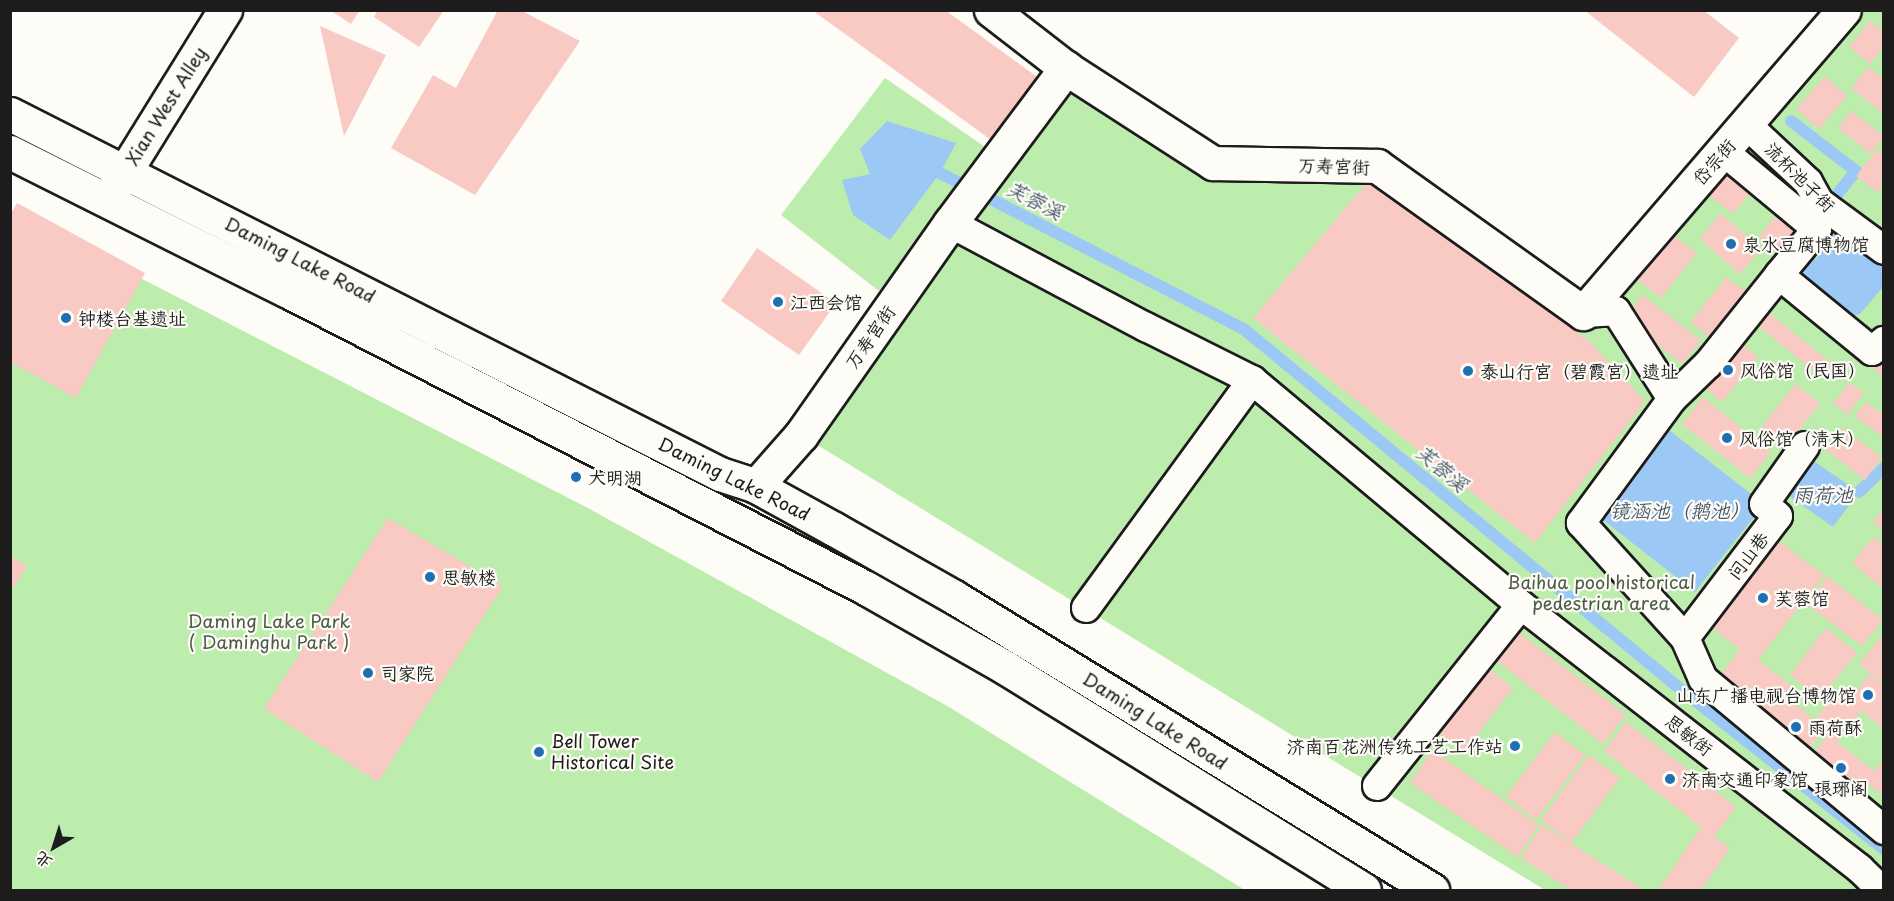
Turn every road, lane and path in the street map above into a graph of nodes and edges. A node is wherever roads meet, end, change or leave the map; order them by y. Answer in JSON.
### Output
{"nodes":[{"id":1,"x":225,"y":10,"type":"edge"},
{"id":2,"x":991,"y":10,"type":"edge"},
{"id":3,"x":1844,"y":10,"type":"edge"},
{"id":4,"x":1066,"y":68,"type":"junction"},
{"id":5,"x":10,"y":114,"type":"edge"},
{"id":6,"x":1746,"y":124,"type":"junction"},
{"id":7,"x":1723,"y":151,"type":"junction"},
{"id":8,"x":10,"y":152,"type":"edge"},
{"id":9,"x":125,"y":171,"type":"junction"},
{"id":10,"x":106,"y":201,"type":"junction"},
{"id":11,"x":1820,"y":209,"type":"junction"},
{"id":12,"x":953,"y":218,"type":"junction"},
{"id":13,"x":1884,"y":250,"type":"edge"},
{"id":14,"x":1779,"y":275,"type":"junction"},
{"id":15,"x":1582,"y":313,"type":"junction"},
{"id":16,"x":1884,"y":341,"type":"edge"},
{"id":17,"x":1252,"y":380,"type":"junction"},
{"id":18,"x":1672,"y":399,"type":"junction"},
{"id":19,"x":1805,"y":446,"type":"dead end"},
{"id":20,"x":756,"y":486,"type":"junction"},
{"id":21,"x":1521,"y":605,"type":"junction"},
{"id":22,"x":1086,"y":608,"type":"dead end"},
{"id":23,"x":1684,"y":638,"type":"junction"},
{"id":24,"x":1377,"y":786,"type":"dead end"},
{"id":25,"x":1884,"y":830,"type":"edge"},
{"id":26,"x":1364,"y":891,"type":"edge"},
{"id":27,"x":1432,"y":891,"type":"edge"},
{"id":28,"x":1882,"y":891,"type":"edge"}],
"edges":[{"from":1,"to":9,"type":"main road","name":"Xian West Alley"},
{"from":2,"to":4,"type":"main road","name":"万寿宫街"},
{"from":3,"to":6,"type":"main road","name":"岱宗街"},
{"from":4,"to":12,"type":"main road","name":"万寿宫街"},
{"from":4,"to":15,"type":"main road","name":"万寿宫街"},
{"from":5,"to":9,"type":"main road","name":"Daming Lake Road"},
{"from":6,"to":7,"type":"main road","name":"岱宗街"},
{"from":6,"to":11,"type":"street","name":"流杯池子街"},
{"from":7,"to":11,"type":"street"},
{"from":7,"to":15,"type":"main road","name":"岱宗街"},
{"from":8,"to":10,"type":"main road","name":"Daming Lake Road"},
{"from":9,"to":10,"type":"main road","name":"Xian West Alley"},
{"from":9,"to":20,"type":"main road","name":"Daming Lake Road"},
{"from":10,"to":26,"type":"main road","name":"Daming Lake Road"},
{"from":11,"to":13,"type":"street","name":"流杯池子街"},
{"from":11,"to":14,"type":"street"},
{"from":12,"to":17,"type":"street","name":"思敏街"},
{"from":12,"to":20,"type":"main road","name":"万寿宫街"},
{"from":14,"to":16,"type":"street"},
{"from":14,"to":18,"type":"street"},
{"from":15,"to":18,"type":"street"},
{"from":17,"to":21,"type":"street","name":"思敏街"},
{"from":17,"to":22,"type":"street"},
{"from":18,"to":23,"type":"street"},
{"from":19,"to":23,"type":"street","name":"问山巷"},
{"from":20,"to":27,"type":"main road","name":"Daming Lake Road"},
{"from":21,"to":24,"type":"street"},
{"from":21,"to":28,"type":"street","name":"思敏街"},
{"from":23,"to":25,"type":"street"}]}
